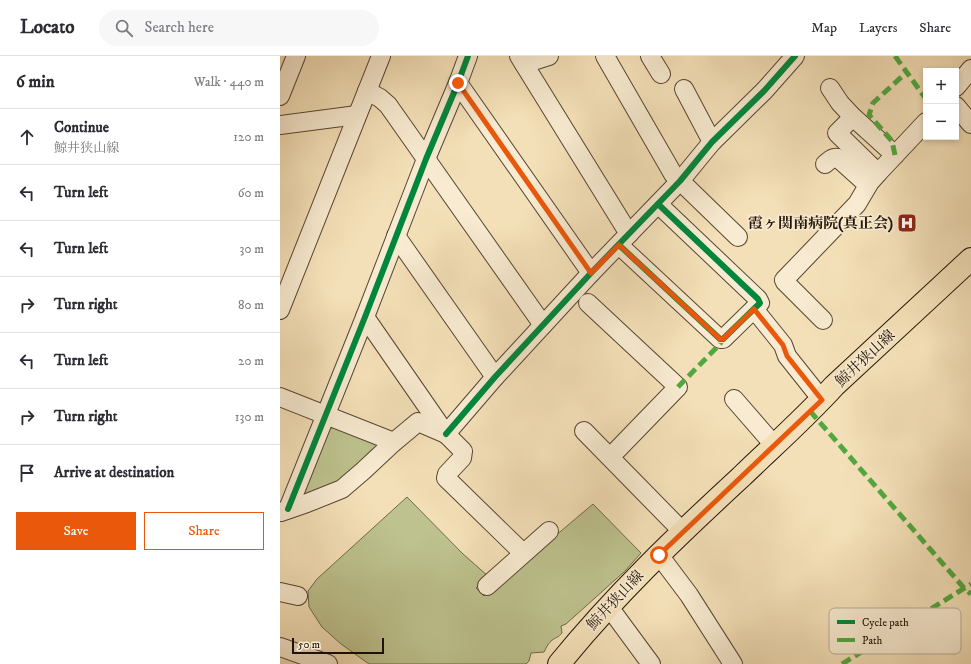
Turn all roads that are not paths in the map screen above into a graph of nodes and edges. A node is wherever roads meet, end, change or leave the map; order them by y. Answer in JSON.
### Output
{"nodes":[{"id":1,"x":296,"y":56,"type":"edge"},
{"id":2,"x":381,"y":56,"type":"edge"},
{"id":3,"x":468,"y":56,"type":"edge"},
{"id":4,"x":548,"y":56,"type":"edge"},
{"id":5,"x":605,"y":56,"type":"edge"},
{"id":6,"x":650,"y":56,"type":"edge"},
{"id":7,"x":795,"y":56,"type":"edge"},
{"id":8,"x":521,"y":60,"type":"edge"},
{"id":9,"x":971,"y":69,"type":"edge"},
{"id":10,"x":661,"y":74,"type":"dead end"},
{"id":11,"x":458,"y":83,"type":"junction"},
{"id":12,"x":959,"y":83,"type":"edge"},
{"id":13,"x":830,"y":88,"type":"dead end"},
{"id":14,"x":281,"y":89,"type":"edge"},
{"id":15,"x":684,"y":89,"type":"dead end"},
{"id":16,"x":367,"y":91,"type":"junction"},
{"id":17,"x":959,"y":110,"type":"edge"},
{"id":18,"x":357,"y":114,"type":"junction"},
{"id":19,"x":853,"y":117,"type":"junction"},
{"id":20,"x":971,"y":124,"type":"edge"},
{"id":21,"x":280,"y":125,"type":"edge"},
{"id":22,"x":923,"y":125,"type":"edge"},
{"id":23,"x":712,"y":142,"type":"junction"},
{"id":24,"x":895,"y":155,"type":"junction"},
{"id":25,"x":426,"y":159,"type":"junction"},
{"id":26,"x":825,"y":164,"type":"dead end"},
{"id":27,"x":873,"y":179,"type":"junction"},
{"id":28,"x":680,"y":181,"type":"junction"},
{"id":29,"x":658,"y":204,"type":"junction"},
{"id":30,"x":396,"y":236,"type":"junction"},
{"id":31,"x":738,"y":237,"type":"dead end"},
{"id":32,"x":624,"y":239,"type":"junction"},
{"id":33,"x":971,"y":260,"type":"edge"},
{"id":34,"x":591,"y":273,"type":"junction"},
{"id":35,"x":588,"y":303,"type":"dead end"},
{"id":36,"x":754,"y":309,"type":"junction"},
{"id":37,"x":280,"y":310,"type":"edge"},
{"id":38,"x":365,"y":317,"type":"junction"},
{"id":39,"x":823,"y":320,"type":"dead end"},
{"id":40,"x":543,"y":325,"type":"junction"},
{"id":41,"x":495,"y":377,"type":"junction"},
{"id":42,"x":280,"y":397,"type":"edge"},
{"id":43,"x":734,"y":399,"type":"dead end"},
{"id":44,"x":822,"y":400,"type":"junction"},
{"id":45,"x":325,"y":414,"type":"junction"},
{"id":46,"x":584,"y":431,"type":"dead end"},
{"id":47,"x":446,"y":434,"type":"junction"},
{"id":48,"x":394,"y":442,"type":"junction"},
{"id":49,"x":774,"y":445,"type":"junction"},
{"id":50,"x":613,"y":454,"type":"junction"},
{"id":51,"x":284,"y":511,"type":"edge"},
{"id":52,"x":686,"y":529,"type":"junction"},
{"id":53,"x":549,"y":531,"type":"dead end"},
{"id":54,"x":524,"y":553,"type":"junction"},
{"id":55,"x":659,"y":555,"type":"junction"},
{"id":56,"x":487,"y":586,"type":"dead end"},
{"id":57,"x":280,"y":592,"type":"edge"},
{"id":58,"x":298,"y":596,"type":"dead end"},
{"id":59,"x":609,"y":607,"type":"junction"},
{"id":60,"x":280,"y":647,"type":"edge"},
{"id":61,"x":328,"y":664,"type":"edge"},
{"id":62,"x":559,"y":664,"type":"edge"},
{"id":63,"x":651,"y":664,"type":"edge"},
{"id":64,"x":733,"y":664,"type":"edge"}],
"edges":[{"from":1,"to":14,"type":"street"},
{"from":2,"to":16,"type":"street"},
{"from":3,"to":11,"type":"street"},
{"from":4,"to":8,"type":"street"},
{"from":5,"to":28,"type":"street"},
{"from":6,"to":10,"type":"street"},
{"from":7,"to":23,"type":"street"},
{"from":8,"to":32,"type":"street"},
{"from":9,"to":12,"type":"street"},
{"from":11,"to":25,"type":"street"},
{"from":11,"to":34,"type":"street"},
{"from":13,"to":19,"type":"street"},
{"from":15,"to":23,"type":"street"},
{"from":16,"to":18,"type":"street"},
{"from":16,"to":25,"type":"street"},
{"from":17,"to":20,"type":"street"},
{"from":18,"to":21,"type":"street"},
{"from":18,"to":37,"type":"street"},
{"from":19,"to":24,"type":"street"},
{"from":19,"to":27,"type":"street"},
{"from":22,"to":24,"type":"street"},
{"from":23,"to":28,"type":"street"},
{"from":24,"to":27,"type":"street"},
{"from":25,"to":30,"type":"street"},
{"from":25,"to":40,"type":"street"},
{"from":26,"to":27,"type":"street"},
{"from":27,"to":39,"type":"street"},
{"from":28,"to":29,"type":"street"},
{"from":28,"to":31,"type":"street"},
{"from":29,"to":32,"type":"street"},
{"from":29,"to":36,"type":"street"},
{"from":30,"to":38,"type":"street"},
{"from":30,"to":41,"type":"street"},
{"from":32,"to":34,"type":"street"},
{"from":32,"to":36,"type":"street"},
{"from":33,"to":44,"type":"main road","name":"鯨井狭山線"},
{"from":34,"to":40,"type":"street"},
{"from":35,"to":50,"type":"street"},
{"from":36,"to":44,"type":"street"},
{"from":38,"to":45,"type":"street"},
{"from":38,"to":47,"type":"street"},
{"from":40,"to":41,"type":"street"},
{"from":41,"to":47,"type":"street"},
{"from":42,"to":45,"type":"street"},
{"from":43,"to":49,"type":"street"},
{"from":44,"to":49,"type":"main road","name":"鯨井狭山線"},
{"from":45,"to":48,"type":"street"},
{"from":45,"to":51,"type":"street"},
{"from":46,"to":50,"type":"street"},
{"from":47,"to":48,"type":"street"},
{"from":47,"to":54,"type":"street"},
{"from":48,"to":51,"type":"street"},
{"from":49,"to":52,"type":"main road","name":"鯨井狭山線"},
{"from":50,"to":52,"type":"street"},
{"from":52,"to":55,"type":"main road","name":"鯨井狭山線"},
{"from":53,"to":54,"type":"street"},
{"from":54,"to":56,"type":"street"},
{"from":55,"to":59,"type":"main road","name":"鯨井狭山線"},
{"from":55,"to":64,"type":"street"},
{"from":57,"to":58,"type":"street"},
{"from":59,"to":62,"type":"main road","name":"鯨井狭山線"},
{"from":59,"to":63,"type":"street"},
{"from":60,"to":61,"type":"street"}]}
